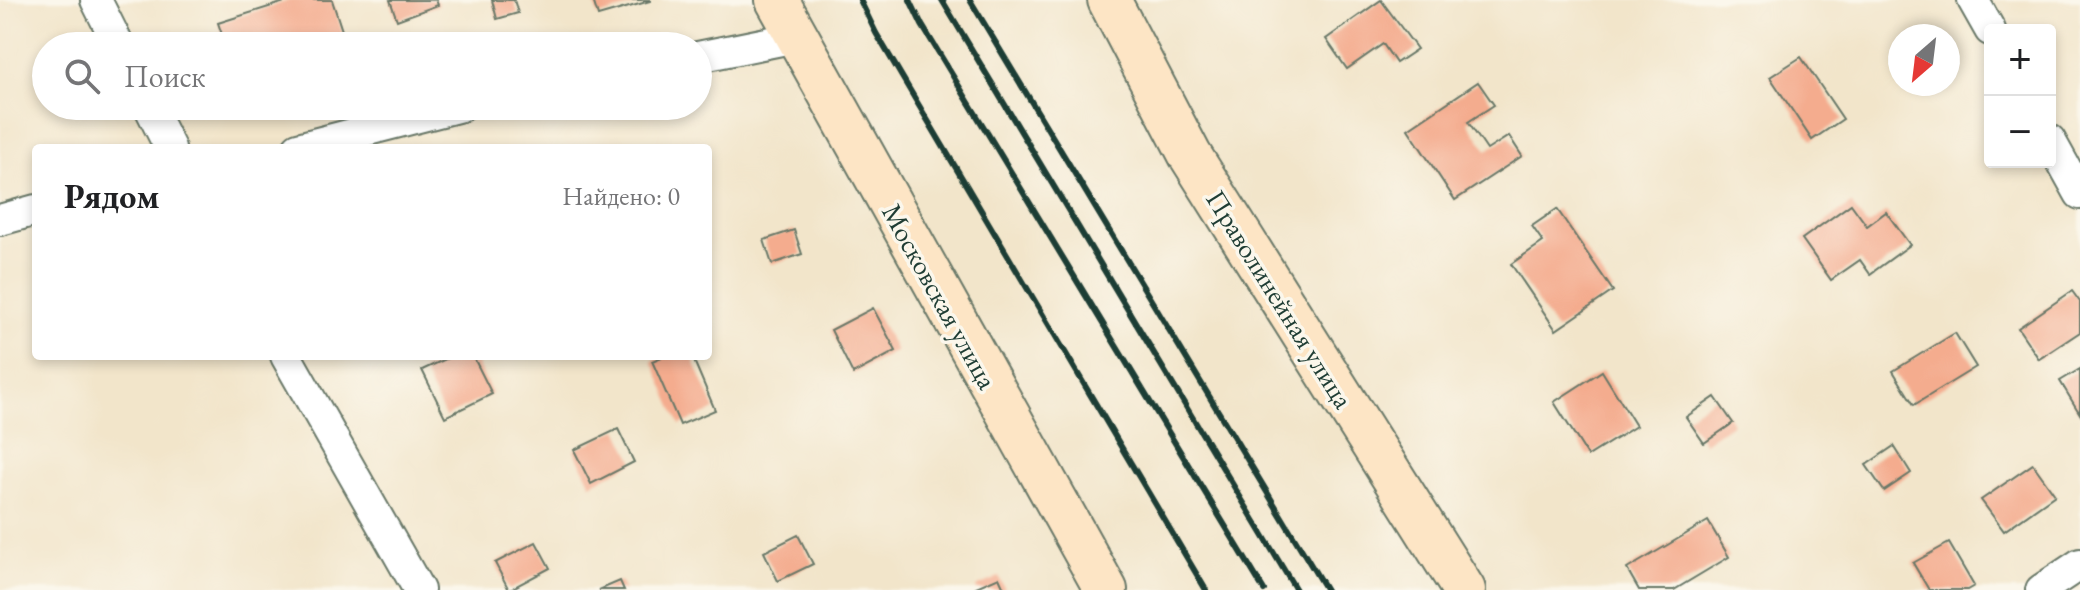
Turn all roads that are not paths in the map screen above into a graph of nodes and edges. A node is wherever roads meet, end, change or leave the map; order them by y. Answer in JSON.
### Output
{"nodes":[{"id":1,"x":96,"y":0,"type":"edge"},
{"id":2,"x":777,"y":0,"type":"edge"},
{"id":3,"x":1109,"y":0,"type":"edge"},
{"id":4,"x":1973,"y":0,"type":"edge"},
{"id":5,"x":1987,"y":24,"type":"edge"},
{"id":6,"x":112,"y":32,"type":"edge"},
{"id":7,"x":796,"y":37,"type":"junction"},
{"id":8,"x":712,"y":54,"type":"edge"},
{"id":9,"x":156,"y":120,"type":"edge"},
{"id":10,"x":407,"y":120,"type":"edge"},
{"id":11,"x":168,"y":144,"type":"edge"},
{"id":12,"x":314,"y":144,"type":"edge"},
{"id":13,"x":2056,"y":151,"type":"edge"},
{"id":14,"x":2080,"y":194,"type":"edge"},
{"id":15,"x":32,"y":211,"type":"edge"},
{"id":16,"x":0,"y":220,"type":"edge"},
{"id":17,"x":288,"y":360,"type":"edge"},
{"id":18,"x":2080,"y":564,"type":"edge"},
{"id":19,"x":419,"y":590,"type":"edge"},
{"id":20,"x":1106,"y":590,"type":"edge"},
{"id":21,"x":1464,"y":590,"type":"edge"},
{"id":22,"x":2041,"y":590,"type":"edge"}],
"edges":[{"from":1,"to":6,"type":"street"},
{"from":2,"to":7,"type":"main road","name":"Московская улица"},
{"from":3,"to":21,"type":"main road","name":"Праволинейная улица"},
{"from":4,"to":5,"type":"street"},
{"from":7,"to":8,"type":"street"},
{"from":7,"to":20,"type":"main road","name":"Московская улица"},
{"from":9,"to":11,"type":"street"},
{"from":10,"to":12,"type":"street"},
{"from":13,"to":14,"type":"street"},
{"from":15,"to":16,"type":"street"},
{"from":17,"to":19,"type":"street"},
{"from":18,"to":22,"type":"street"}]}
